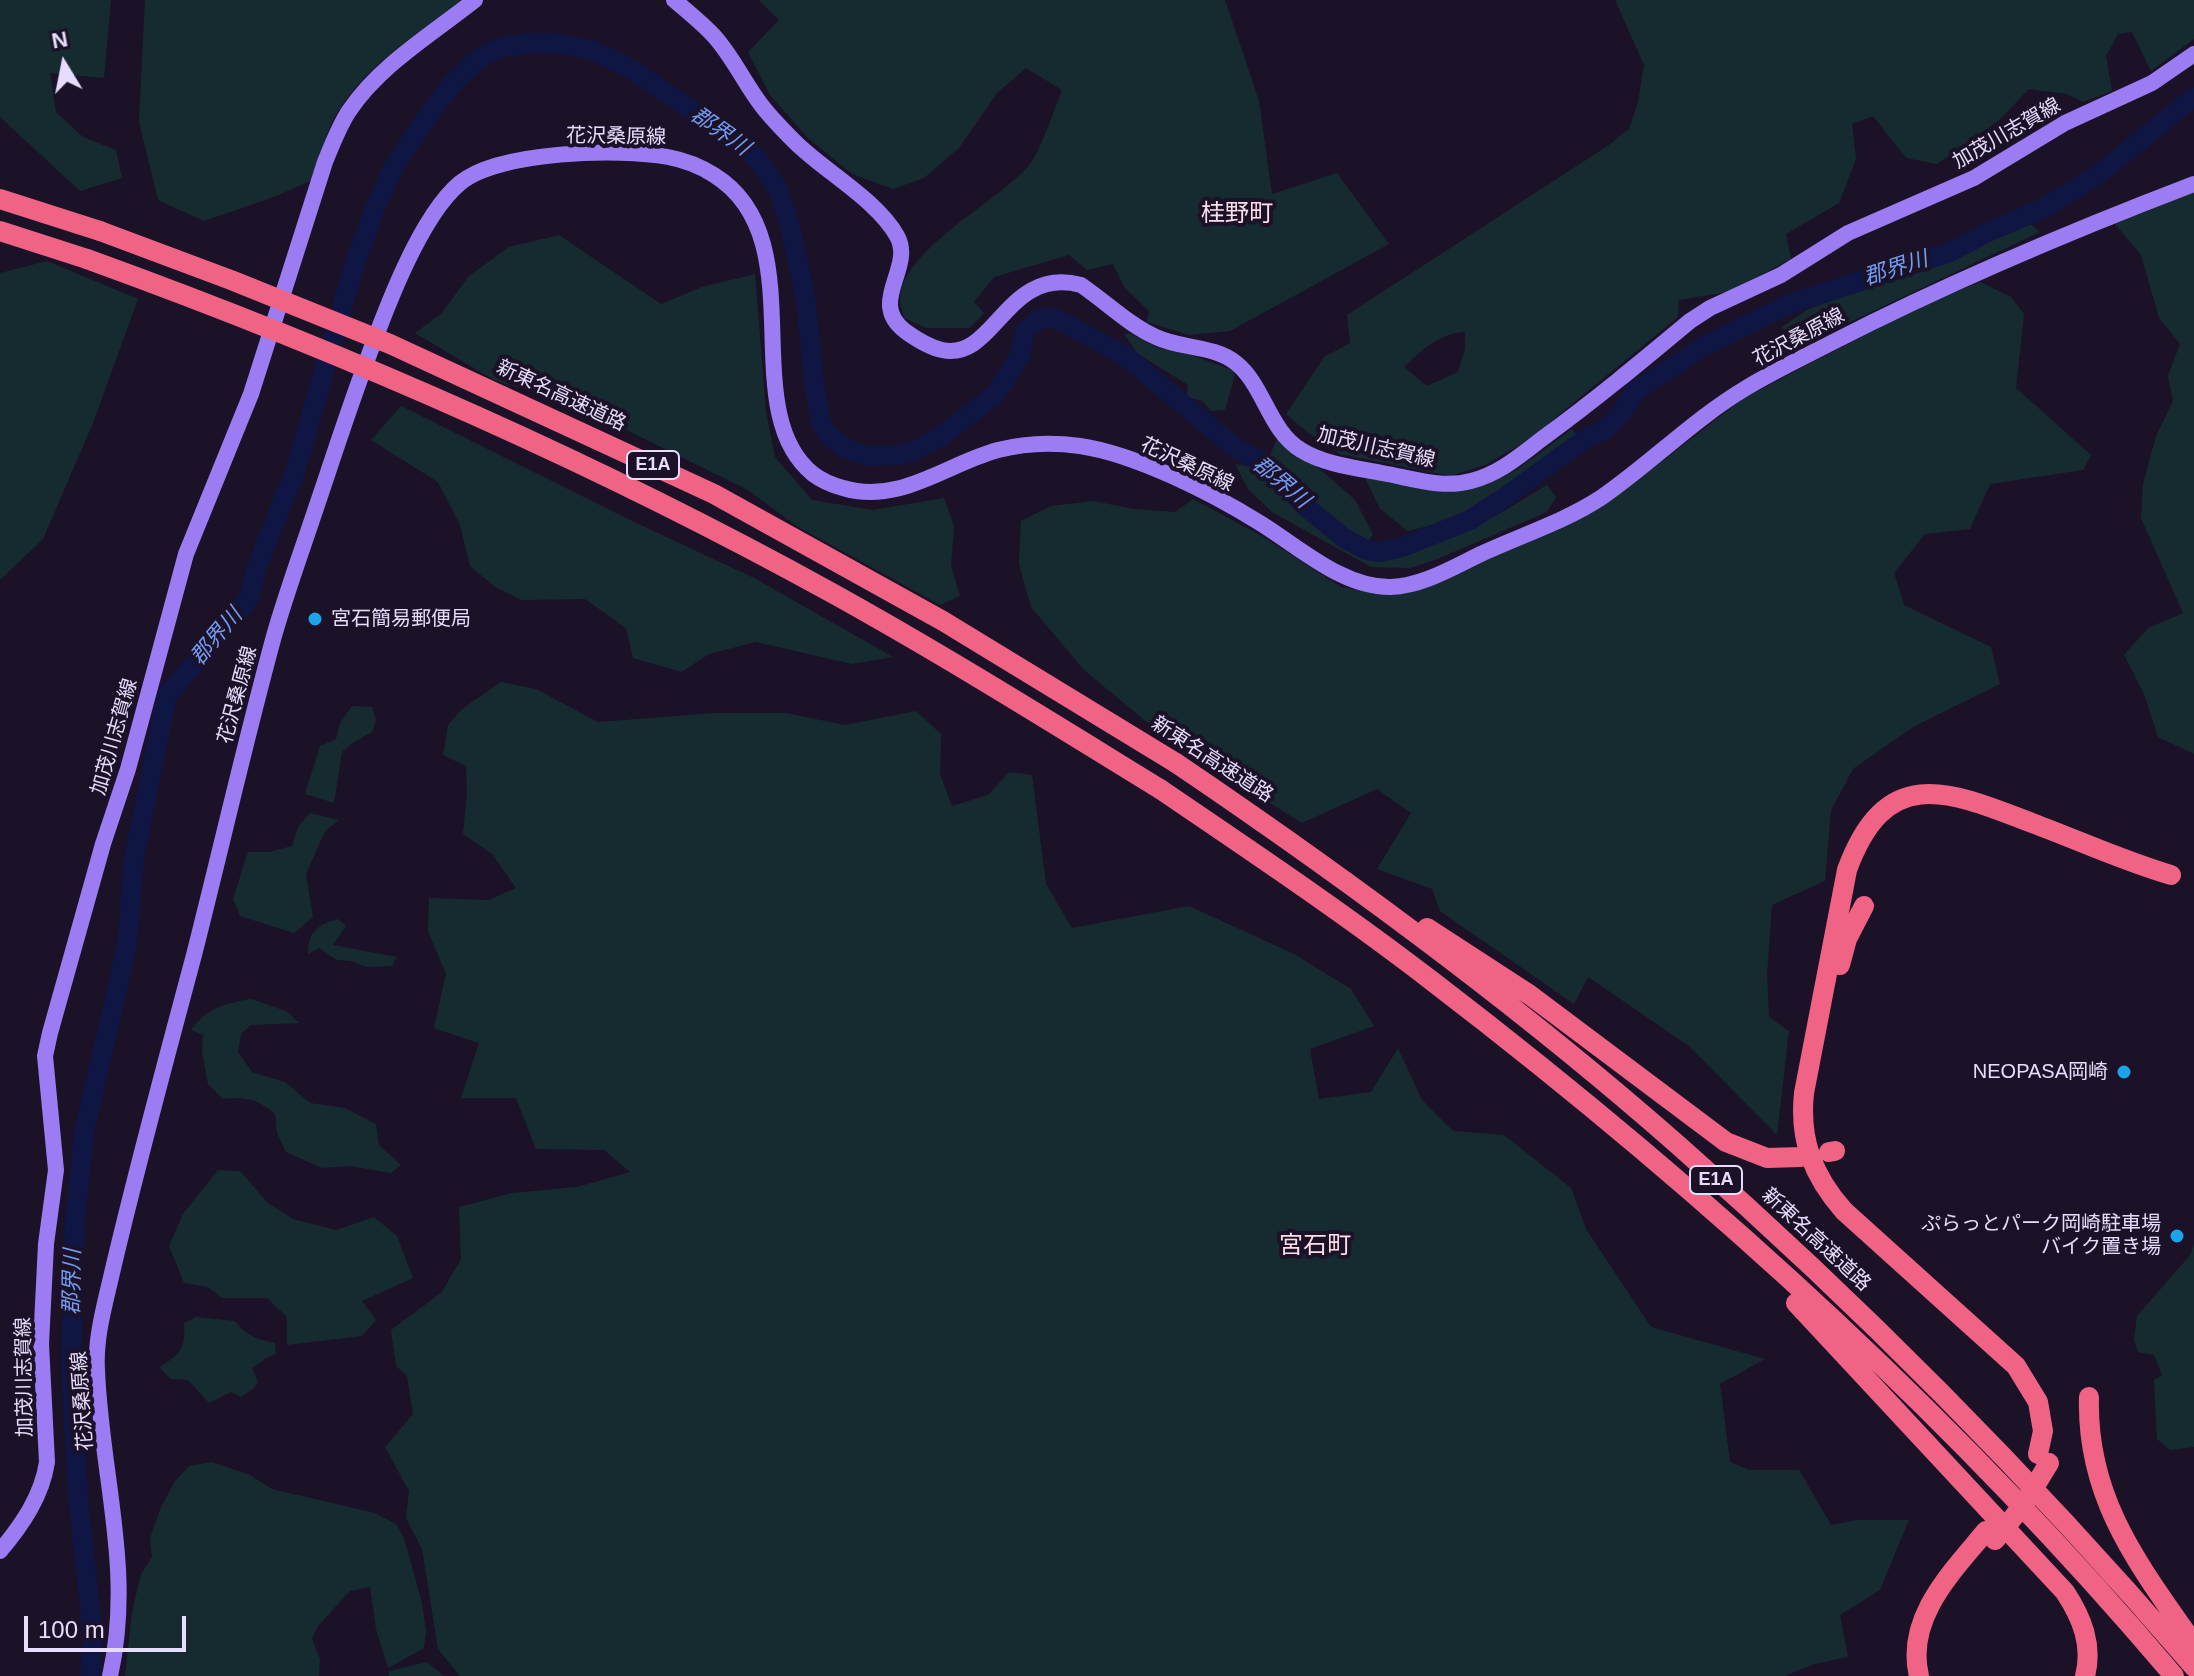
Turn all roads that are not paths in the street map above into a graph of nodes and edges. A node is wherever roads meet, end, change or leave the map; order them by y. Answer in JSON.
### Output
{"nodes":[{"id":1,"x":475,"y":0,"type":"edge"},
{"id":2,"x":674,"y":0,"type":"edge"},
{"id":3,"x":2194,"y":54,"type":"edge"},
{"id":4,"x":2194,"y":184,"type":"edge"},
{"id":5,"x":0,"y":199,"type":"edge"},
{"id":6,"x":0,"y":231,"type":"edge"},
{"id":7,"x":1279,"y":833,"type":"junction"},
{"id":8,"x":2171,"y":875,"type":"dead end"},
{"id":9,"x":1864,"y":906,"type":"dead end"},
{"id":10,"x":1801,"y":1157,"type":"dead end"},
{"id":11,"x":1738,"y":1231,"type":"junction"},
{"id":12,"x":2089,"y":1397,"type":"dead end"},
{"id":13,"x":2044,"y":1458,"type":"junction"},
{"id":14,"x":1991,"y":1536,"type":"junction"},
{"id":15,"x":0,"y":1551,"type":"edge"},
{"id":16,"x":2194,"y":1644,"type":"edge"},
{"id":17,"x":2194,"y":1667,"type":"edge"},
{"id":18,"x":110,"y":1676,"type":"edge"},
{"id":19,"x":1919,"y":1676,"type":"edge"},
{"id":20,"x":1932,"y":1676,"type":"edge"},
{"id":21,"x":2085,"y":1676,"type":"edge"},
{"id":22,"x":2174,"y":1676,"type":"edge"}],
"edges":[{"from":1,"to":15,"type":"main road","name":"加茂川志賀線"},
{"from":2,"to":3,"type":"main road","name":"加茂川志賀線"},
{"from":4,"to":18,"type":"main road","name":"花沢桑原線"},
{"from":5,"to":7,"type":"highway","name":"新東名高速道路","number":"E1A","bridge":true},
{"from":6,"to":11,"type":"highway","number":"E1A","bridge":true},
{"from":7,"to":10,"type":"highway"},
{"from":7,"to":17,"type":"highway","name":"新東名高速道路","number":"E1A"},
{"from":8,"to":13,"type":"highway"},
{"from":9,"to":13,"type":"highway"},
{"from":11,"to":21,"type":"highway"},
{"from":11,"to":22,"type":"highway","number":"E1A"},
{"from":12,"to":16,"type":"highway"},
{"from":13,"to":14,"type":"highway","bridge":true},
{"from":14,"to":19,"type":"highway"},
{"from":14,"to":20,"type":"highway"}]}
